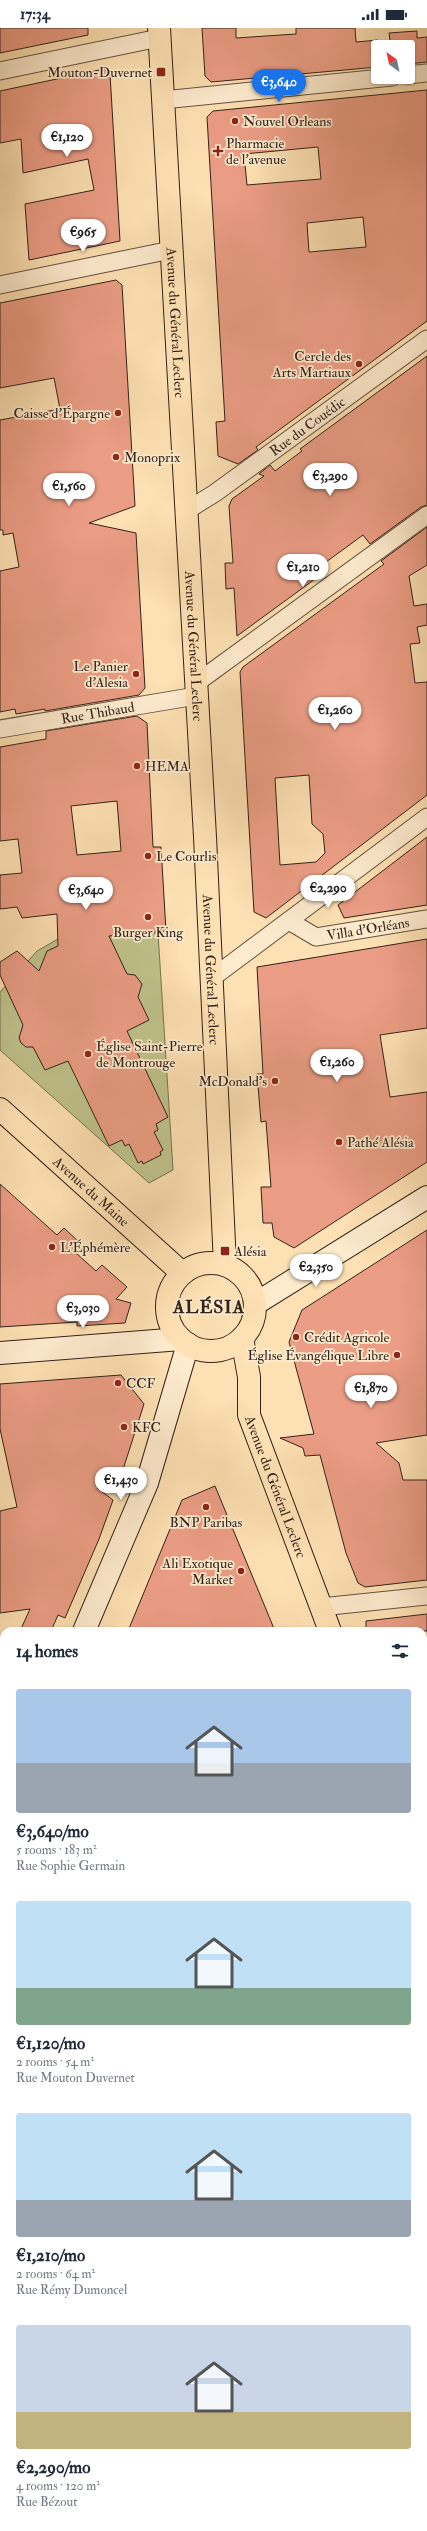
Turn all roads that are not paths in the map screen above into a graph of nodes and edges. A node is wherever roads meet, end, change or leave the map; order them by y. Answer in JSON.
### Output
{"nodes":[{"id":1,"x":159,"y":33,"type":"edge"},
{"id":2,"x":0,"y":71,"type":"edge"},
{"id":3,"x":427,"y":74,"type":"edge"},
{"id":4,"x":415,"y":75,"type":"edge"},
{"id":5,"x":371,"y":79,"type":"edge"},
{"id":6,"x":163,"y":100,"type":"junction"},
{"id":7,"x":171,"y":250,"type":"junction"},
{"id":8,"x":0,"y":285,"type":"edge"},
{"id":9,"x":427,"y":339,"type":"edge"},
{"id":10,"x":186,"y":511,"type":"junction"},
{"id":11,"x":427,"y":515,"type":"edge"},
{"id":12,"x":196,"y":690,"type":"junction"},
{"id":13,"x":0,"y":729,"type":"edge"},
{"id":14,"x":427,"y":817,"type":"edge"},
{"id":15,"x":427,"y":918,"type":"edge"},
{"id":16,"x":289,"y":921,"type":"junction"},
{"id":17,"x":212,"y":978,"type":"junction"},
{"id":18,"x":0,"y":1109,"type":"edge"},
{"id":19,"x":427,"y":1197,"type":"edge"},
{"id":20,"x":225,"y":1265,"type":"junction"},
{"id":21,"x":182,"y":1273,"type":"junction"},
{"id":22,"x":255,"y":1304,"type":"junction"},
{"id":23,"x":242,"y":1338,"type":"junction"},
{"id":24,"x":185,"y":1341,"type":"junction"},
{"id":25,"x":0,"y":1353,"type":"edge"},
{"id":26,"x":427,"y":1596,"type":"edge"},
{"id":27,"x":321,"y":1607,"type":"junction"},
{"id":28,"x":86,"y":1627,"type":"edge"},
{"id":29,"x":328,"y":1627,"type":"edge"}],
"edges":[{"from":1,"to":2,"type":"street"},
{"from":1,"to":6,"type":"main road","name":"Avenue du Général Leclerc"},
{"from":3,"to":4,"type":"street"},
{"from":5,"to":6,"type":"street"},
{"from":6,"to":7,"type":"main road","name":"Avenue du Général Leclerc"},
{"from":7,"to":8,"type":"street"},
{"from":7,"to":10,"type":"main road","name":"Avenue du Général Leclerc"},
{"from":9,"to":10,"type":"street","name":"Rue du Couédic"},
{"from":10,"to":12,"type":"main road","name":"Avenue du Général Leclerc"},
{"from":11,"to":12,"type":"street"},
{"from":12,"to":13,"type":"street","name":"Rue Thibaud"},
{"from":12,"to":17,"type":"main road","name":"Avenue du Général Leclerc"},
{"from":14,"to":16,"type":"street"},
{"from":15,"to":16,"type":"street","name":"Villa d'Orléans"},
{"from":16,"to":17,"type":"street"},
{"from":17,"to":20,"type":"main road","name":"Avenue du Général Leclerc"},
{"from":18,"to":21,"type":"main road","name":"Avenue du Maine"},
{"from":19,"to":22,"type":"main road"},
{"from":20,"to":21,"type":"main road"},
{"from":20,"to":22,"type":"main road"},
{"from":21,"to":24,"type":"main road"},
{"from":22,"to":23,"type":"main road"},
{"from":23,"to":24,"type":"main road"},
{"from":23,"to":27,"type":"main road","name":"Avenue du Général Leclerc"},
{"from":24,"to":25,"type":"main road"},
{"from":24,"to":28,"type":"main road"},
{"from":26,"to":27,"type":"street"},
{"from":27,"to":29,"type":"main road","name":"Avenue du Général Leclerc"}]}
